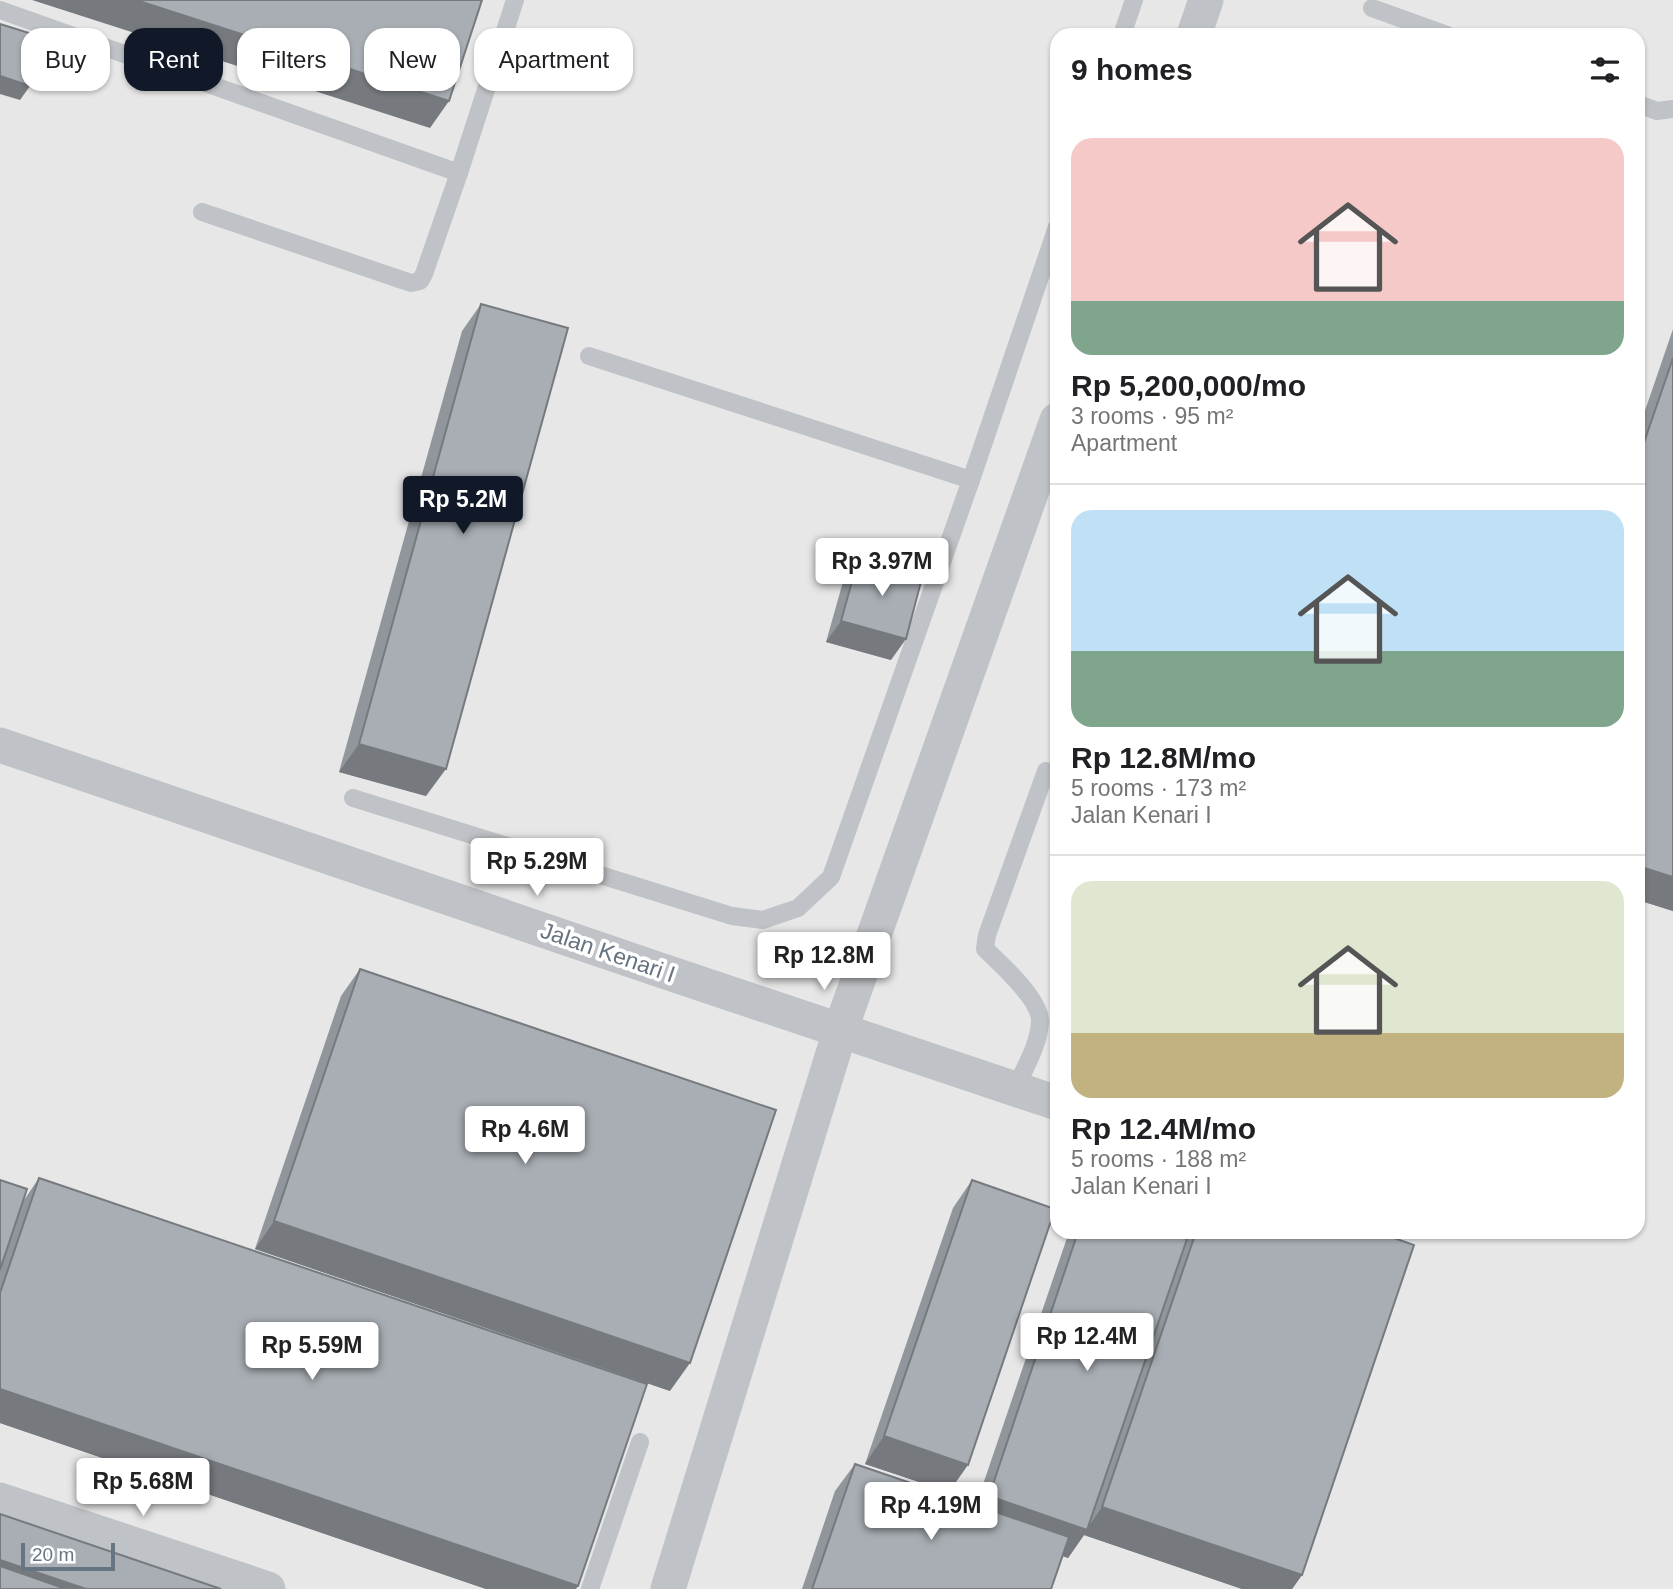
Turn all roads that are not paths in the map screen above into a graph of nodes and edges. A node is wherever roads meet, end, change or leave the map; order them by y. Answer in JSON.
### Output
{"nodes":[{"id":1,"x":515,"y":0,"type":"edge"},
{"id":2,"x":1134,"y":0,"type":"edge"},
{"id":3,"x":1206,"y":0,"type":"edge"},
{"id":4,"x":1372,"y":8,"type":"dead end"},
{"id":5,"x":0,"y":10,"type":"edge"},
{"id":6,"x":1124,"y":28,"type":"edge"},
{"id":7,"x":1196,"y":28,"type":"edge"},
{"id":8,"x":1428,"y":28,"type":"edge"},
{"id":9,"x":1645,"y":107,"type":"edge"},
{"id":10,"x":1673,"y":109,"type":"edge"},
{"id":11,"x":459,"y":173,"type":"junction"},
{"id":12,"x":202,"y":212,"type":"dead end"},
{"id":13,"x":1050,"y":248,"type":"edge"},
{"id":14,"x":589,"y":355,"type":"dead end"},
{"id":15,"x":1050,"y":440,"type":"edge"},
{"id":16,"x":971,"y":480,"type":"junction"},
{"id":17,"x":0,"y":745,"type":"edge"},
{"id":18,"x":1046,"y":771,"type":"dead end"},
{"id":19,"x":353,"y":798,"type":"dead end"},
{"id":20,"x":840,"y":1031,"type":"junction"},
{"id":21,"x":1015,"y":1089,"type":"junction"},
{"id":22,"x":1050,"y":1101,"type":"edge"},
{"id":23,"x":640,"y":1442,"type":"edge"},
{"id":24,"x":0,"y":1500,"type":"edge"},
{"id":25,"x":268,"y":1589,"type":"edge"},
{"id":26,"x":590,"y":1589,"type":"edge"},
{"id":27,"x":668,"y":1589,"type":"edge"}],
"edges":[{"from":1,"to":11,"type":"lane"},
{"from":2,"to":6,"type":"lane"},
{"from":3,"to":7,"type":"street"},
{"from":4,"to":8,"type":"lane"},
{"from":5,"to":11,"type":"lane"},
{"from":9,"to":10,"type":"lane"},
{"from":11,"to":12,"type":"lane"},
{"from":13,"to":16,"type":"lane"},
{"from":14,"to":16,"type":"lane"},
{"from":15,"to":20,"type":"street"},
{"from":16,"to":19,"type":"lane"},
{"from":17,"to":20,"type":"street","name":"Jalan Kenari I"},
{"from":18,"to":21,"type":"lane"},
{"from":20,"to":21,"type":"street","name":"Jalan Kenari I"},
{"from":20,"to":27,"type":"street"},
{"from":21,"to":22,"type":"street","name":"Jalan Kenari I"},
{"from":23,"to":26,"type":"lane"},
{"from":24,"to":25,"type":"street"}]}
